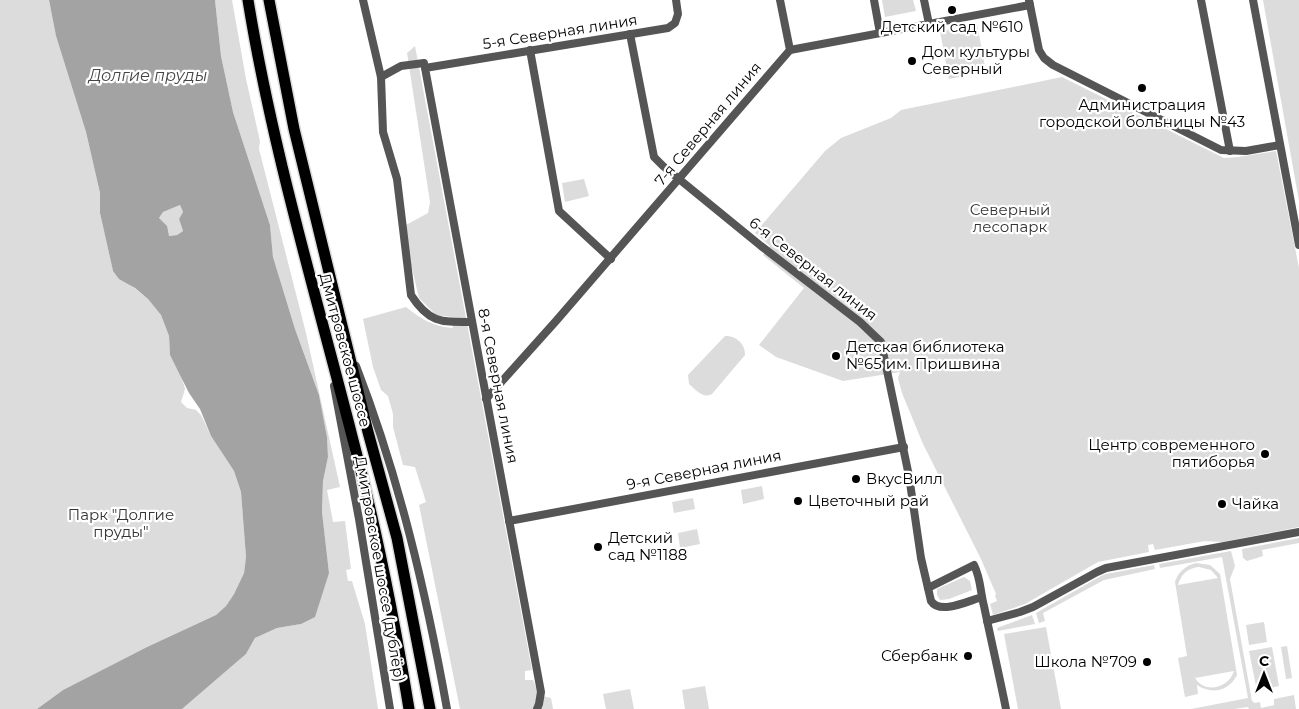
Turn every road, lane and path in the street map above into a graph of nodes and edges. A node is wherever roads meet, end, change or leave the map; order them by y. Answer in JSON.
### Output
{"nodes":[{"id":1,"x":248,"y":0,"type":"edge"},
{"id":2,"x":269,"y":0,"type":"edge"},
{"id":3,"x":363,"y":0,"type":"edge"},
{"id":4,"x":676,"y":0,"type":"edge"},
{"id":5,"x":780,"y":0,"type":"edge"},
{"id":6,"x":874,"y":0,"type":"edge"},
{"id":7,"x":924,"y":0,"type":"edge"},
{"id":8,"x":1201,"y":0,"type":"edge"},
{"id":9,"x":1253,"y":0,"type":"edge"},
{"id":10,"x":1029,"y":3,"type":"edge"},
{"id":11,"x":929,"y":24,"type":"junction"},
{"id":12,"x":880,"y":33,"type":"junction"},
{"id":13,"x":630,"y":34,"type":"junction"},
{"id":14,"x":530,"y":50,"type":"junction"},
{"id":15,"x":790,"y":50,"type":"junction"},
{"id":16,"x":424,"y":65,"type":"junction"},
{"id":17,"x":381,"y":77,"type":"junction"},
{"id":18,"x":1280,"y":145,"type":"junction"},
{"id":19,"x":1230,"y":151,"type":"junction"},
{"id":20,"x":680,"y":179,"type":"junction"},
{"id":21,"x":1299,"y":245,"type":"edge"},
{"id":22,"x":611,"y":259,"type":"junction"},
{"id":23,"x":472,"y":322,"type":"junction"},
{"id":24,"x":346,"y":340,"type":"junction"},
{"id":25,"x":327,"y":344,"type":"junction"},
{"id":26,"x":486,"y":399,"type":"junction"},
{"id":27,"x":904,"y":447,"type":"junction"},
{"id":28,"x":509,"y":521,"type":"junction"},
{"id":29,"x":1299,"y":532,"type":"edge"},
{"id":30,"x":928,"y":588,"type":"junction"},
{"id":31,"x":982,"y":597,"type":"junction"},
{"id":32,"x":988,"y":621,"type":"junction"},
{"id":33,"x":390,"y":709,"type":"edge"},
{"id":34,"x":409,"y":709,"type":"edge"},
{"id":35,"x":430,"y":709,"type":"edge"},
{"id":36,"x":447,"y":709,"type":"edge"},
{"id":37,"x":537,"y":709,"type":"edge"},
{"id":38,"x":1006,"y":709,"type":"edge"}],
"edges":[{"from":1,"to":25,"type":"highway","name":"Дмитровское шоссе"},
{"from":2,"to":24,"type":"highway","name":"Дмитровское шоссе"},
{"from":3,"to":17,"type":"street"},
{"from":4,"to":13,"type":"street","name":"5-я Северная линия"},
{"from":5,"to":15,"type":"street"},
{"from":6,"to":12,"type":"street"},
{"from":7,"to":11,"type":"street"},
{"from":8,"to":19,"type":"street"},
{"from":9,"to":18,"type":"street"},
{"from":10,"to":11,"type":"street"},
{"from":10,"to":19,"type":"street"},
{"from":11,"to":12,"type":"street"},
{"from":12,"to":15,"type":"street"},
{"from":13,"to":14,"type":"street","name":"5-я Северная линия"},
{"from":13,"to":20,"type":"street","name":"6-я Северная линия"},
{"from":14,"to":16,"type":"street","name":"5-я Северная линия"},
{"from":14,"to":22,"type":"street"},
{"from":15,"to":20,"type":"street","name":"7-я Северная линия"},
{"from":16,"to":17,"type":"street","name":"5-я Северная линия"},
{"from":16,"to":23,"type":"street","name":"8-я Северная линия"},
{"from":17,"to":23,"type":"street"},
{"from":18,"to":19,"type":"street"},
{"from":18,"to":21,"type":"street"},
{"from":20,"to":22,"type":"street","name":"7-я Северная линия"},
{"from":20,"to":27,"type":"street","name":"6-я Северная линия"},
{"from":22,"to":26,"type":"street","name":"7-я Северная линия"},
{"from":23,"to":26,"type":"street","name":"8-я Северная линия"},
{"from":24,"to":35,"type":"highway","name":"Дмитровское шоссе"},
{"from":24,"to":36,"type":"street","name":"Дмитровское шоссе (дублёр)"},
{"from":25,"to":33,"type":"street","name":"Дмитровское шоссе (дублёр)"},
{"from":25,"to":34,"type":"highway","name":"Дмитровское шоссе"},
{"from":26,"to":28,"type":"street","name":"8-я Северная линия"},
{"from":27,"to":28,"type":"street","name":"9-я Северная линия"},
{"from":27,"to":30,"type":"street","name":"6-я Северная линия"},
{"from":28,"to":37,"type":"street","name":"8-я Северная линия"},
{"from":29,"to":32,"type":"street"},
{"from":30,"to":31,"type":"street","name":"6-я Северная линия"},
{"from":30,"to":31,"type":"street"},
{"from":31,"to":32,"type":"street"},
{"from":32,"to":38,"type":"street"}]}
